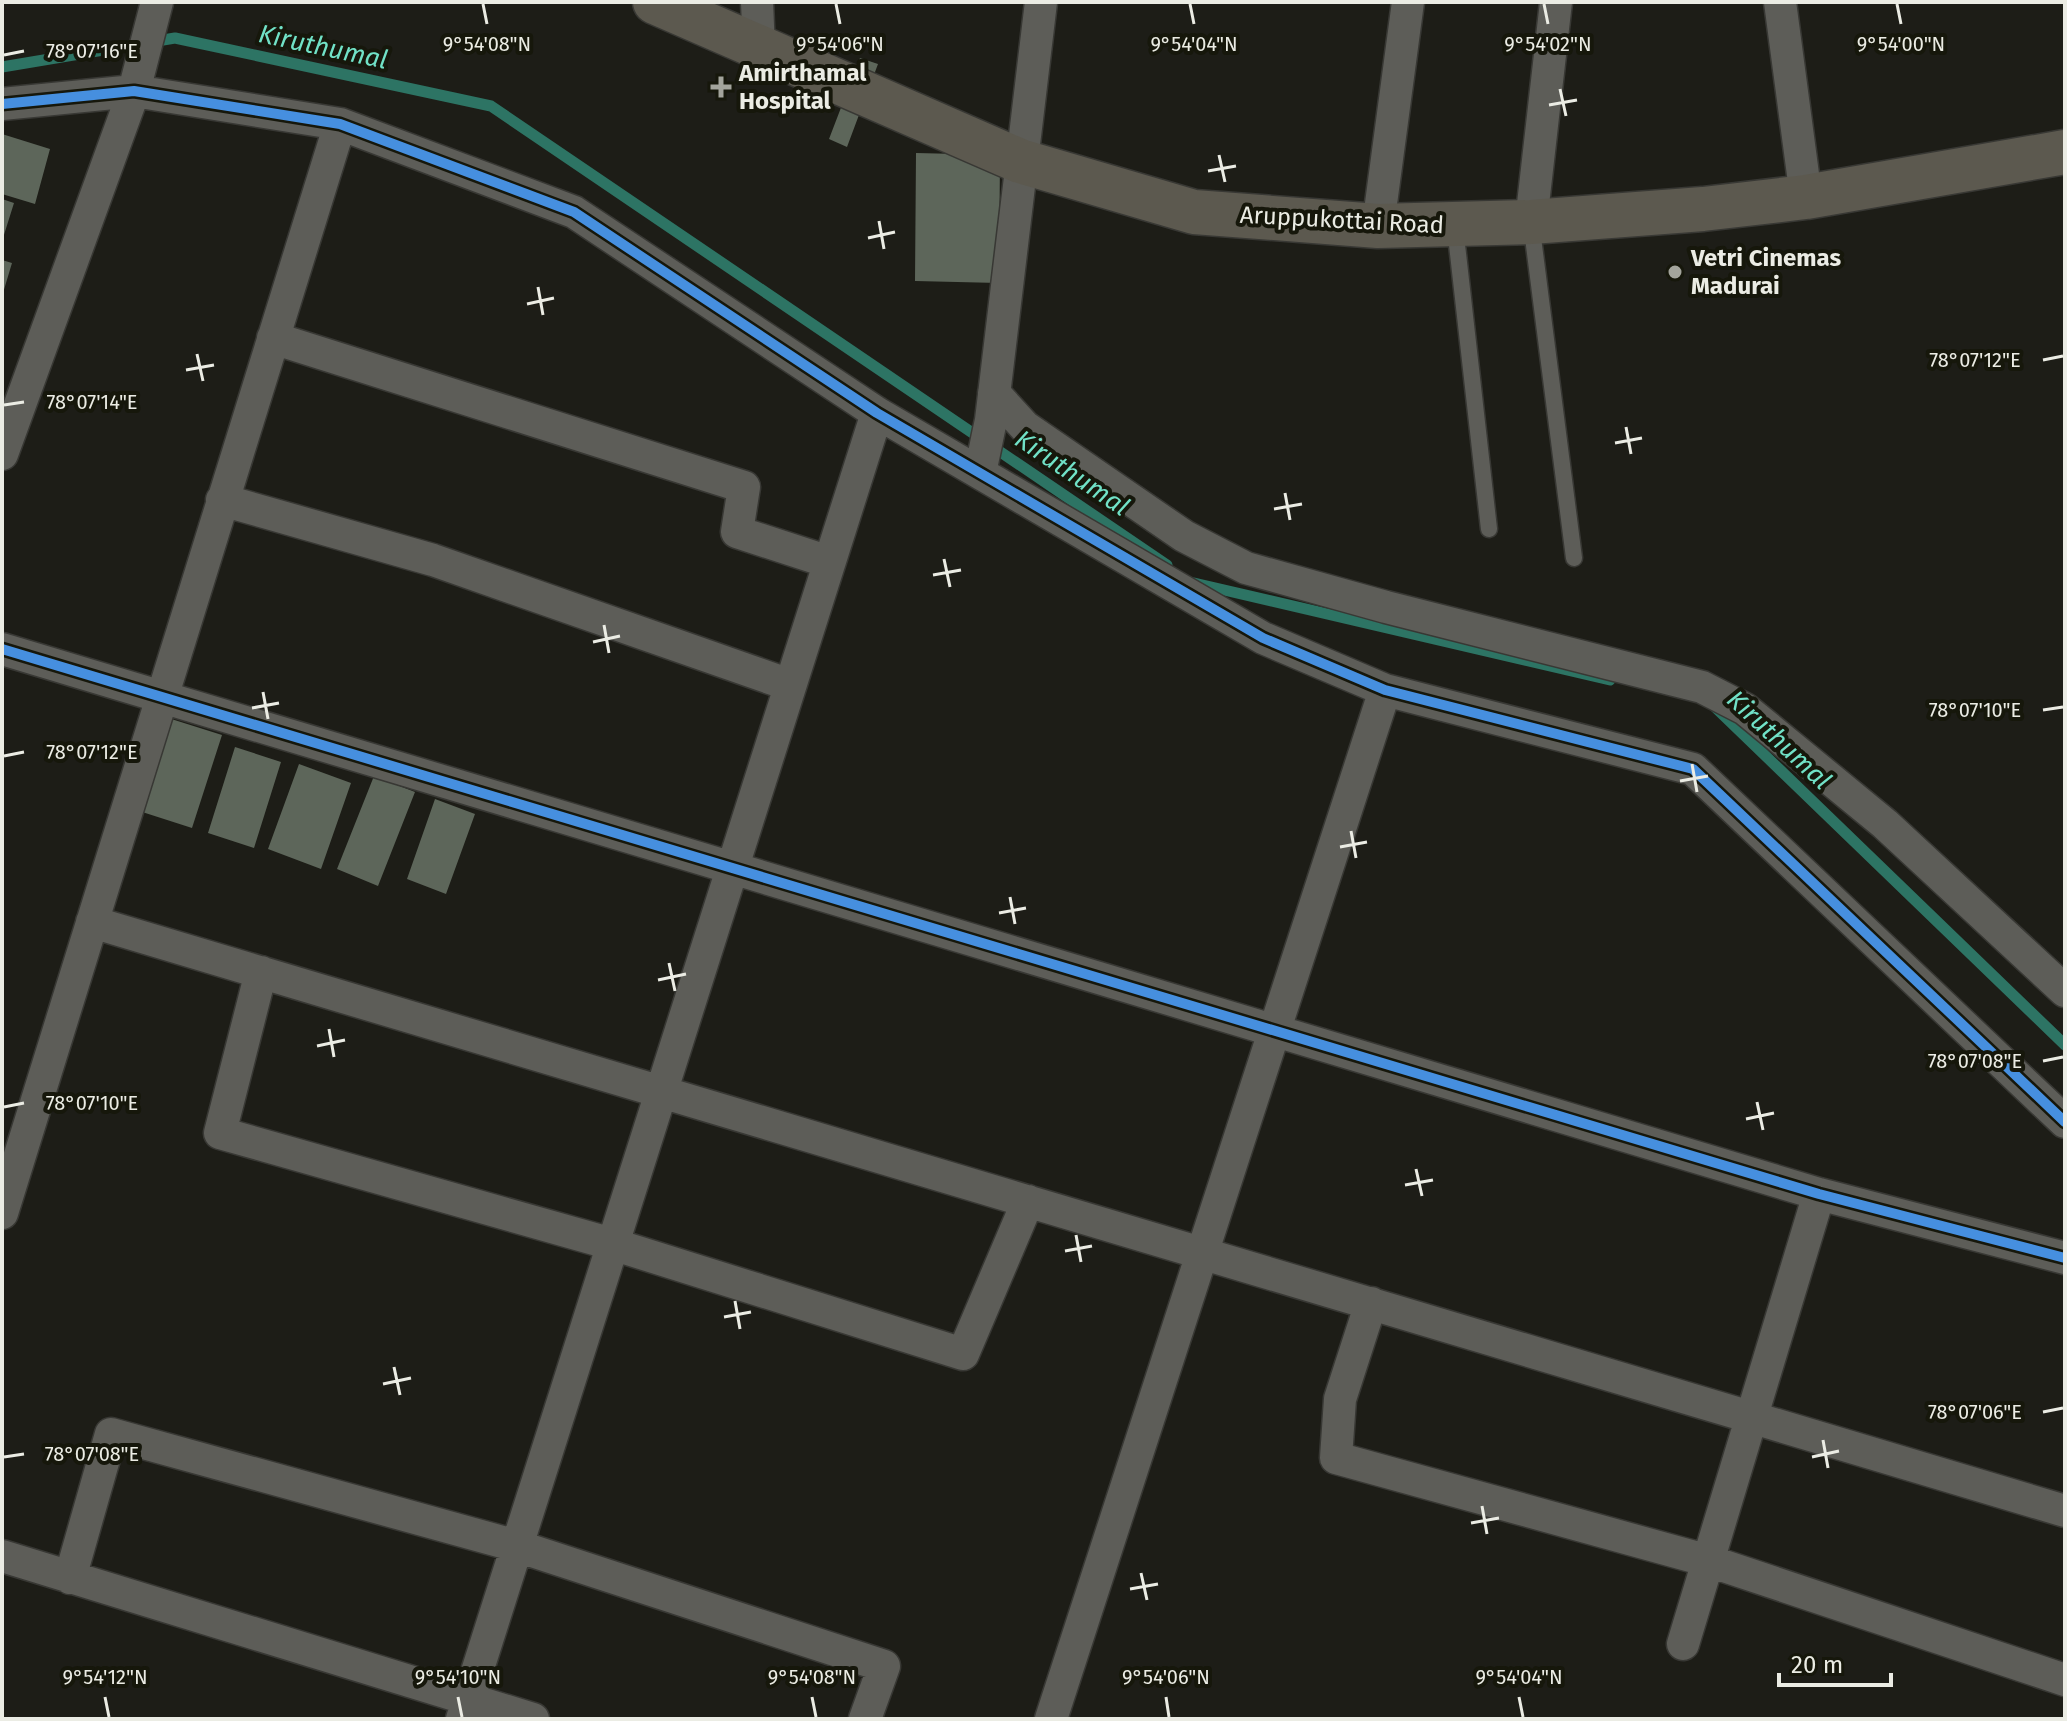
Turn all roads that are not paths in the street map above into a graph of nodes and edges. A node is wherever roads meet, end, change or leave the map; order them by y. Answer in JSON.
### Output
{"nodes":[{"id":1,"x":655,"y":2,"type":"edge"},
{"id":2,"x":757,"y":2,"type":"edge"},
{"id":3,"x":1041,"y":2,"type":"edge"},
{"id":4,"x":1408,"y":2,"type":"edge"},
{"id":5,"x":1556,"y":2,"type":"edge"},
{"id":6,"x":1780,"y":2,"type":"edge"},
{"id":7,"x":157,"y":8,"type":"edge"},
{"id":8,"x":759,"y":49,"type":"junction"},
{"id":9,"x":138,"y":78,"type":"junction"},
{"id":10,"x":2,"y":104,"type":"edge"},
{"id":11,"x":340,"y":124,"type":"junction"},
{"id":12,"x":2065,"y":152,"type":"edge"},
{"id":13,"x":1020,"y":161,"type":"junction"},
{"id":14,"x":1806,"y":197,"type":"junction"},
{"id":15,"x":1531,"y":222,"type":"junction"},
{"id":16,"x":1455,"y":225,"type":"junction"},
{"id":17,"x":1378,"y":226,"type":"junction"},
{"id":18,"x":273,"y":338,"type":"junction"},
{"id":19,"x":992,"y":406,"type":"junction"},
{"id":20,"x":877,"y":413,"type":"junction"},
{"id":21,"x":2,"y":454,"type":"edge"},
{"id":22,"x":982,"y":464,"type":"junction"},
{"id":23,"x":222,"y":500,"type":"junction"},
{"id":24,"x":1489,"y":529,"type":"dead end"},
{"id":25,"x":1574,"y":558,"type":"dead end"},
{"id":26,"x":829,"y":562,"type":"junction"},
{"id":27,"x":2,"y":649,"type":"edge"},
{"id":28,"x":790,"y":685,"type":"junction"},
{"id":29,"x":1385,"y":690,"type":"junction"},
{"id":30,"x":162,"y":697,"type":"junction"},
{"id":31,"x":731,"y":869,"type":"junction"},
{"id":32,"x":92,"y":922,"type":"junction"},
{"id":33,"x":261,"y":972,"type":"junction"},
{"id":34,"x":2065,"y":991,"type":"edge"},
{"id":35,"x":1273,"y":1032,"type":"junction"},
{"id":36,"x":660,"y":1091,"type":"junction"},
{"id":37,"x":2065,"y":1122,"type":"edge"},
{"id":38,"x":1819,"y":1194,"type":"junction"},
{"id":39,"x":1028,"y":1201,"type":"junction"},
{"id":40,"x":2,"y":1213,"type":"edge"},
{"id":41,"x":612,"y":1244,"type":"junction"},
{"id":42,"x":1202,"y":1253,"type":"junction"},
{"id":43,"x":2065,"y":1258,"type":"edge"},
{"id":44,"x":1371,"y":1303,"type":"junction"},
{"id":45,"x":1752,"y":1416,"type":"junction"},
{"id":46,"x":2065,"y":1511,"type":"edge"},
{"id":47,"x":517,"y":1546,"type":"junction"},
{"id":48,"x":2,"y":1556,"type":"edge"},
{"id":49,"x":1709,"y":1561,"type":"junction"},
{"id":50,"x":70,"y":1578,"type":"junction"},
{"id":51,"x":1683,"y":1644,"type":"dead end"},
{"id":52,"x":2065,"y":1680,"type":"edge"},
{"id":53,"x":465,"y":1710,"type":"edge"},
{"id":54,"x":533,"y":1719,"type":"edge"},
{"id":55,"x":865,"y":1719,"type":"edge"},
{"id":56,"x":1051,"y":1719,"type":"edge"}],
"edges":[{"from":1,"to":8,"type":"main road","name":"Aruppukottai Road"},
{"from":2,"to":8,"type":"street"},
{"from":3,"to":13,"type":"street"},
{"from":4,"to":17,"type":"street"},
{"from":5,"to":15,"type":"street"},
{"from":6,"to":14,"type":"street"},
{"from":7,"to":9,"type":"street"},
{"from":8,"to":13,"type":"main road","name":"Aruppukottai Road"},
{"from":9,"to":10,"type":"street"},
{"from":9,"to":11,"type":"street"},
{"from":9,"to":21,"type":"street"},
{"from":11,"to":18,"type":"street"},
{"from":11,"to":20,"type":"street"},
{"from":12,"to":14,"type":"main road","name":"Aruppukottai Road"},
{"from":13,"to":17,"type":"main road","name":"Aruppukottai Road"},
{"from":13,"to":19,"type":"street"},
{"from":14,"to":15,"type":"main road","name":"Aruppukottai Road"},
{"from":15,"to":16,"type":"main road","name":"Aruppukottai Road"},
{"from":15,"to":25,"type":"lane"},
{"from":16,"to":17,"type":"main road","name":"Aruppukottai Road"},
{"from":16,"to":24,"type":"lane"},
{"from":18,"to":23,"type":"street"},
{"from":18,"to":26,"type":"street"},
{"from":19,"to":22,"type":"street"},
{"from":19,"to":34,"type":"street"},
{"from":20,"to":22,"type":"street"},
{"from":20,"to":26,"type":"street"},
{"from":22,"to":29,"type":"street"},
{"from":23,"to":28,"type":"street"},
{"from":23,"to":30,"type":"street"},
{"from":26,"to":28,"type":"street"},
{"from":27,"to":30,"type":"street"},
{"from":28,"to":31,"type":"street"},
{"from":29,"to":35,"type":"street"},
{"from":29,"to":37,"type":"street"},
{"from":30,"to":31,"type":"street"},
{"from":30,"to":32,"type":"street"},
{"from":31,"to":35,"type":"street"},
{"from":31,"to":36,"type":"street"},
{"from":32,"to":33,"type":"street"},
{"from":32,"to":40,"type":"street"},
{"from":33,"to":36,"type":"street"},
{"from":33,"to":41,"type":"street"},
{"from":35,"to":38,"type":"street"},
{"from":35,"to":42,"type":"street"},
{"from":36,"to":39,"type":"street"},
{"from":36,"to":41,"type":"street"},
{"from":38,"to":43,"type":"street"},
{"from":38,"to":45,"type":"street"},
{"from":39,"to":41,"type":"street"},
{"from":39,"to":42,"type":"street"},
{"from":41,"to":47,"type":"street"},
{"from":42,"to":44,"type":"street"},
{"from":42,"to":56,"type":"street"},
{"from":44,"to":45,"type":"street"},
{"from":44,"to":49,"type":"street"},
{"from":45,"to":46,"type":"street"},
{"from":45,"to":49,"type":"street"},
{"from":47,"to":50,"type":"street"},
{"from":47,"to":53,"type":"street"},
{"from":47,"to":55,"type":"street"},
{"from":48,"to":50,"type":"street"},
{"from":49,"to":51,"type":"street"},
{"from":49,"to":52,"type":"street"},
{"from":50,"to":53,"type":"street"},
{"from":53,"to":54,"type":"street"}]}
